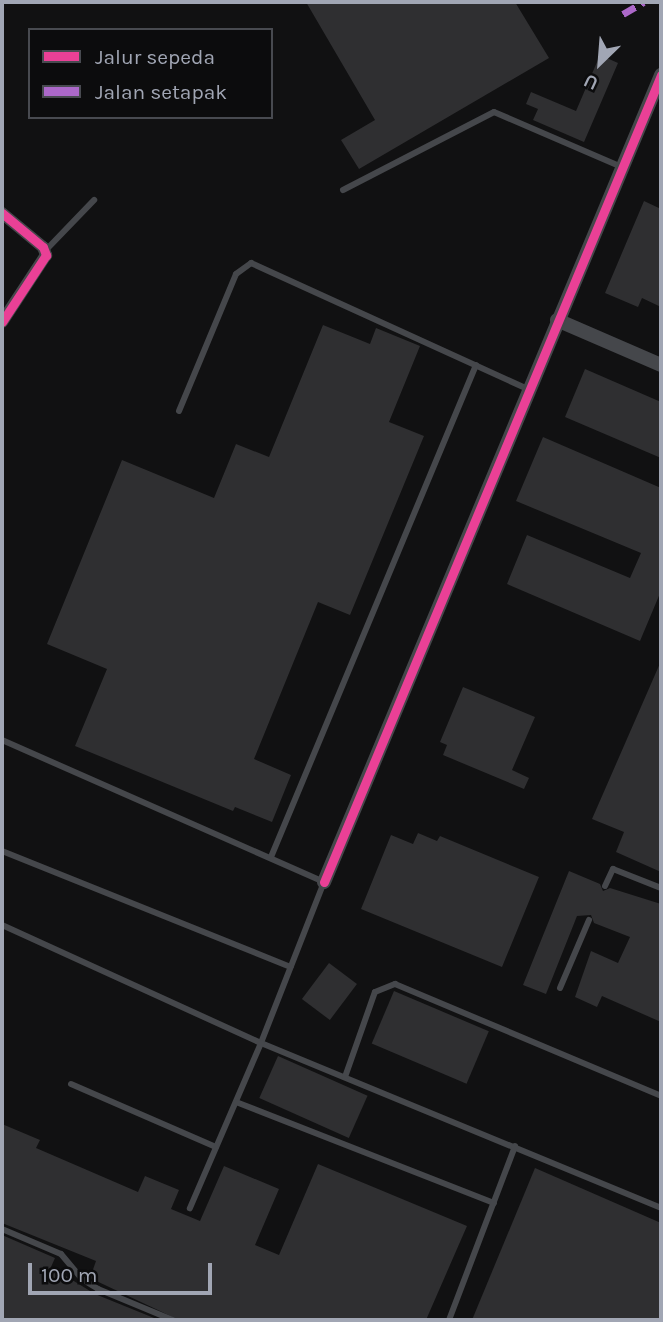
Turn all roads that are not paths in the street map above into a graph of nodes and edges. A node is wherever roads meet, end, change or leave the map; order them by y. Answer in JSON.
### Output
{"nodes":[{"id":1,"x":661,"y":75,"type":"edge"},
{"id":2,"x":624,"y":167,"type":"junction"},
{"id":3,"x":343,"y":190,"type":"dead end"},
{"id":4,"x":94,"y":200,"type":"dead end"},
{"id":5,"x":2,"y":213,"type":"edge"},
{"id":6,"x":46,"y":251,"type":"junction"},
{"id":7,"x":557,"y":320,"type":"junction"},
{"id":8,"x":2,"y":322,"type":"edge"},
{"id":9,"x":477,"y":365,"type":"junction"},
{"id":10,"x":661,"y":365,"type":"edge"},
{"id":11,"x":530,"y":390,"type":"junction"},
{"id":12,"x":179,"y":411,"type":"dead end"},
{"id":13,"x":2,"y":740,"type":"edge"},
{"id":14,"x":2,"y":851,"type":"edge"},
{"id":15,"x":271,"y":857,"type":"junction"},
{"id":16,"x":324,"y":882,"type":"junction"},
{"id":17,"x":605,"y":886,"type":"dead end"},
{"id":18,"x":661,"y":888,"type":"edge"},
{"id":19,"x":589,"y":920,"type":"dead end"},
{"id":20,"x":2,"y":925,"type":"edge"},
{"id":21,"x":291,"y":967,"type":"junction"},
{"id":22,"x":559,"y":988,"type":"dead end"},
{"id":23,"x":261,"y":1043,"type":"junction"},
{"id":24,"x":345,"y":1077,"type":"junction"},
{"id":25,"x":71,"y":1084,"type":"dead end"},
{"id":26,"x":661,"y":1096,"type":"edge"},
{"id":27,"x":236,"y":1102,"type":"junction"},
{"id":28,"x":515,"y":1146,"type":"junction"},
{"id":29,"x":216,"y":1147,"type":"junction"},
{"id":30,"x":494,"y":1203,"type":"junction"},
{"id":31,"x":190,"y":1208,"type":"dead end"},
{"id":32,"x":661,"y":1208,"type":"edge"},
{"id":33,"x":2,"y":1229,"type":"edge"},
{"id":34,"x":173,"y":1320,"type":"edge"},
{"id":35,"x":449,"y":1320,"type":"edge"}],
"edges":[{"from":1,"to":2,"type":"street"},
{"from":2,"to":3,"type":"lane"},
{"from":2,"to":7,"type":"street"},
{"from":4,"to":6,"type":"lane"},
{"from":5,"to":6,"type":"street"},
{"from":6,"to":8,"type":"street"},
{"from":7,"to":10,"type":"street"},
{"from":7,"to":11,"type":"street"},
{"from":9,"to":11,"type":"lane"},
{"from":9,"to":12,"type":"lane"},
{"from":9,"to":15,"type":"lane"},
{"from":11,"to":16,"type":"street"},
{"from":13,"to":15,"type":"lane"},
{"from":14,"to":21,"type":"lane"},
{"from":15,"to":16,"type":"lane"},
{"from":16,"to":21,"type":"lane"},
{"from":17,"to":18,"type":"lane"},
{"from":19,"to":22,"type":"lane"},
{"from":20,"to":23,"type":"lane"},
{"from":21,"to":23,"type":"lane"},
{"from":23,"to":24,"type":"lane"},
{"from":23,"to":27,"type":"lane"},
{"from":24,"to":26,"type":"lane"},
{"from":24,"to":28,"type":"lane"},
{"from":25,"to":29,"type":"lane"},
{"from":27,"to":29,"type":"lane"},
{"from":27,"to":30,"type":"lane"},
{"from":28,"to":30,"type":"lane"},
{"from":28,"to":32,"type":"lane"},
{"from":29,"to":31,"type":"lane"},
{"from":30,"to":35,"type":"lane"},
{"from":33,"to":34,"type":"lane"}]}
